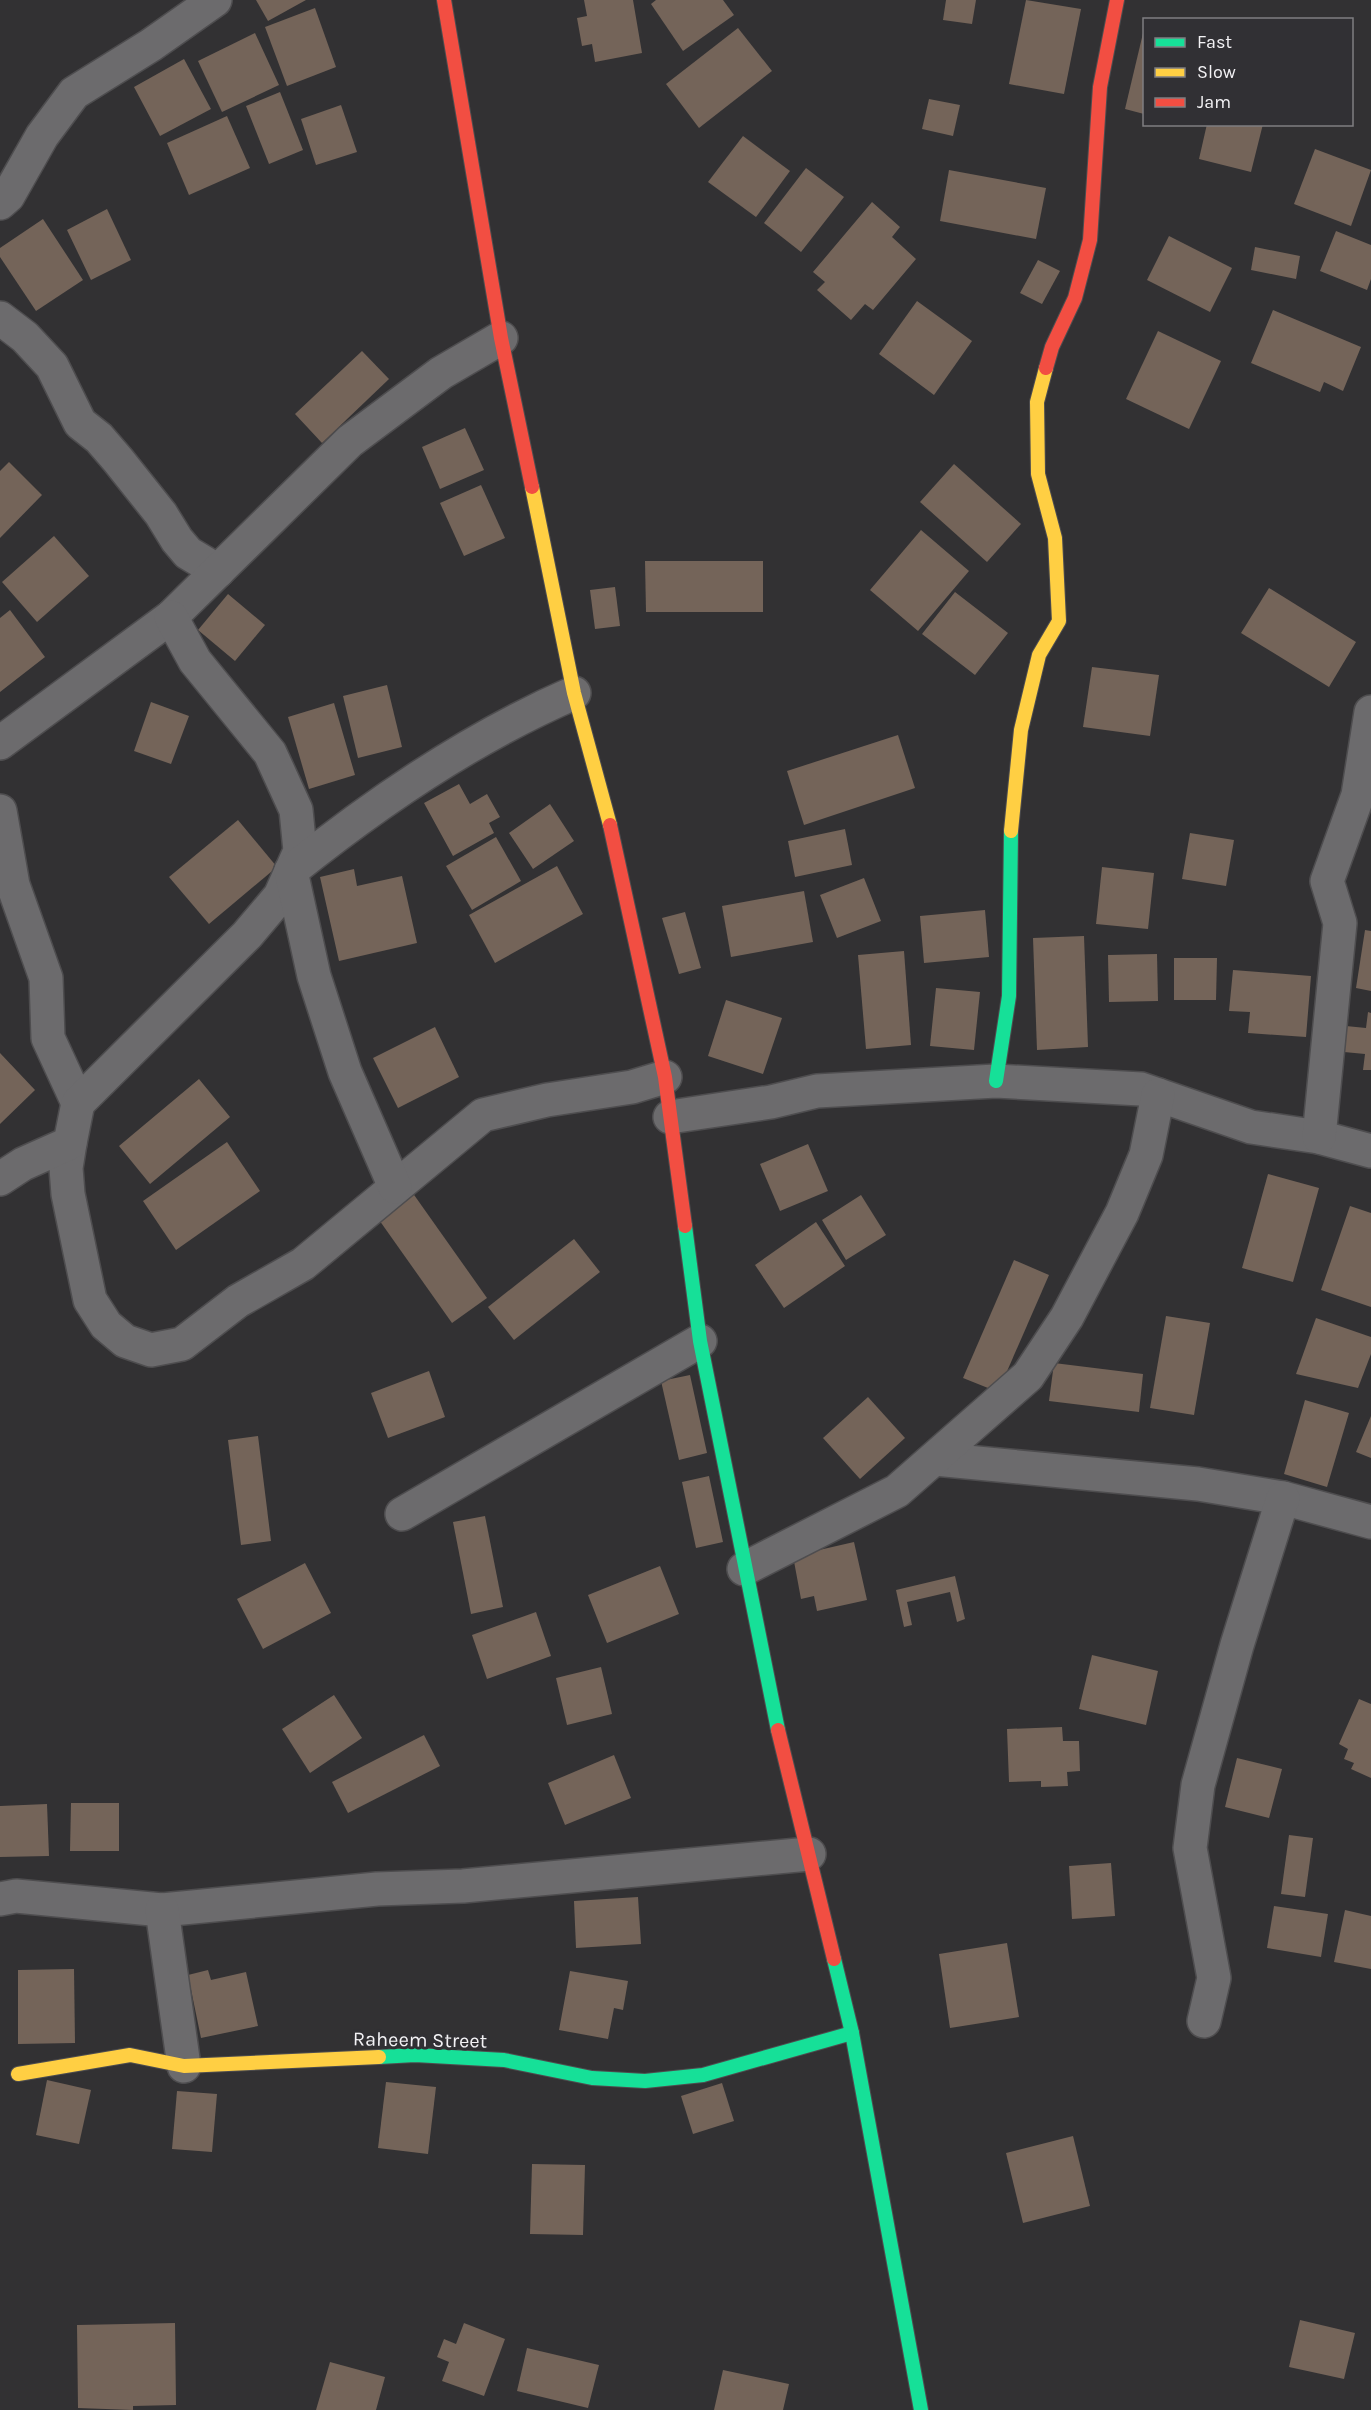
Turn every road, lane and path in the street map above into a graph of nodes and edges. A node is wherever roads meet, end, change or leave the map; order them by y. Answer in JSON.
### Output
{"nodes":[{"id":1,"x":215,"y":0,"type":"edge"},
{"id":2,"x":444,"y":0,"type":"edge"},
{"id":3,"x":1117,"y":0,"type":"edge"},
{"id":4,"x":0,"y":203,"type":"edge"},
{"id":5,"x":0,"y":318,"type":"edge"},
{"id":6,"x":501,"y":338,"type":"junction"},
{"id":7,"x":218,"y":571,"type":"junction"},
{"id":8,"x":171,"y":617,"type":"junction"},
{"id":9,"x":574,"y":693,"type":"junction"},
{"id":10,"x":1371,"y":712,"type":"edge"},
{"id":11,"x":0,"y":743,"type":"edge"},
{"id":12,"x":0,"y":812,"type":"edge"},
{"id":13,"x":291,"y":871,"type":"junction"},
{"id":14,"x":665,"y":1077,"type":"junction"},
{"id":15,"x":996,"y":1081,"type":"junction"},
{"id":16,"x":1158,"y":1095,"type":"junction"},
{"id":17,"x":78,"y":1103,"type":"junction"},
{"id":18,"x":670,"y":1117,"type":"junction"},
{"id":19,"x":1319,"y":1137,"type":"junction"},
{"id":20,"x":70,"y":1143,"type":"junction"},
{"id":21,"x":1371,"y":1151,"type":"edge"},
{"id":22,"x":0,"y":1179,"type":"edge"},
{"id":23,"x":395,"y":1187,"type":"junction"},
{"id":24,"x":700,"y":1341,"type":"junction"},
{"id":25,"x":935,"y":1459,"type":"junction"},
{"id":26,"x":1283,"y":1498,"type":"junction"},
{"id":27,"x":402,"y":1514,"type":"dead end"},
{"id":28,"x":1371,"y":1522,"type":"edge"},
{"id":29,"x":744,"y":1569,"type":"junction"},
{"id":30,"x":809,"y":1854,"type":"junction"},
{"id":31,"x":0,"y":1899,"type":"edge"},
{"id":32,"x":162,"y":1910,"type":"junction"},
{"id":33,"x":1204,"y":2021,"type":"dead end"},
{"id":34,"x":852,"y":2033,"type":"junction"},
{"id":35,"x":184,"y":2067,"type":"junction"},
{"id":36,"x":18,"y":2073,"type":"dead end"},
{"id":37,"x":921,"y":2410,"type":"edge"}],
"edges":[{"from":1,"to":4,"type":"street"},
{"from":2,"to":6,"type":"street"},
{"from":3,"to":15,"type":"street"},
{"from":5,"to":7,"type":"street"},
{"from":6,"to":7,"type":"street"},
{"from":6,"to":9,"type":"street"},
{"from":7,"to":8,"type":"street"},
{"from":8,"to":11,"type":"street"},
{"from":8,"to":13,"type":"street"},
{"from":9,"to":13,"type":"street"},
{"from":9,"to":14,"type":"street"},
{"from":10,"to":19,"type":"street"},
{"from":12,"to":17,"type":"street"},
{"from":13,"to":17,"type":"street"},
{"from":13,"to":23,"type":"street"},
{"from":14,"to":18,"type":"street"},
{"from":14,"to":23,"type":"street"},
{"from":15,"to":16,"type":"street"},
{"from":15,"to":18,"type":"street"},
{"from":16,"to":19,"type":"street"},
{"from":16,"to":25,"type":"street"},
{"from":17,"to":20,"type":"street"},
{"from":18,"to":24,"type":"street"},
{"from":19,"to":21,"type":"street"},
{"from":20,"to":22,"type":"street"},
{"from":20,"to":23,"type":"street"},
{"from":24,"to":27,"type":"street"},
{"from":24,"to":29,"type":"street"},
{"from":25,"to":26,"type":"street"},
{"from":25,"to":29,"type":"street"},
{"from":26,"to":28,"type":"street"},
{"from":26,"to":33,"type":"street"},
{"from":29,"to":30,"type":"street"},
{"from":30,"to":32,"type":"street"},
{"from":30,"to":34,"type":"street"},
{"from":31,"to":32,"type":"street"},
{"from":32,"to":35,"type":"street"},
{"from":34,"to":35,"type":"street","name":"Raheem Street"},
{"from":34,"to":37,"type":"street"},
{"from":35,"to":36,"type":"street","name":"Raheem Street"}]}
